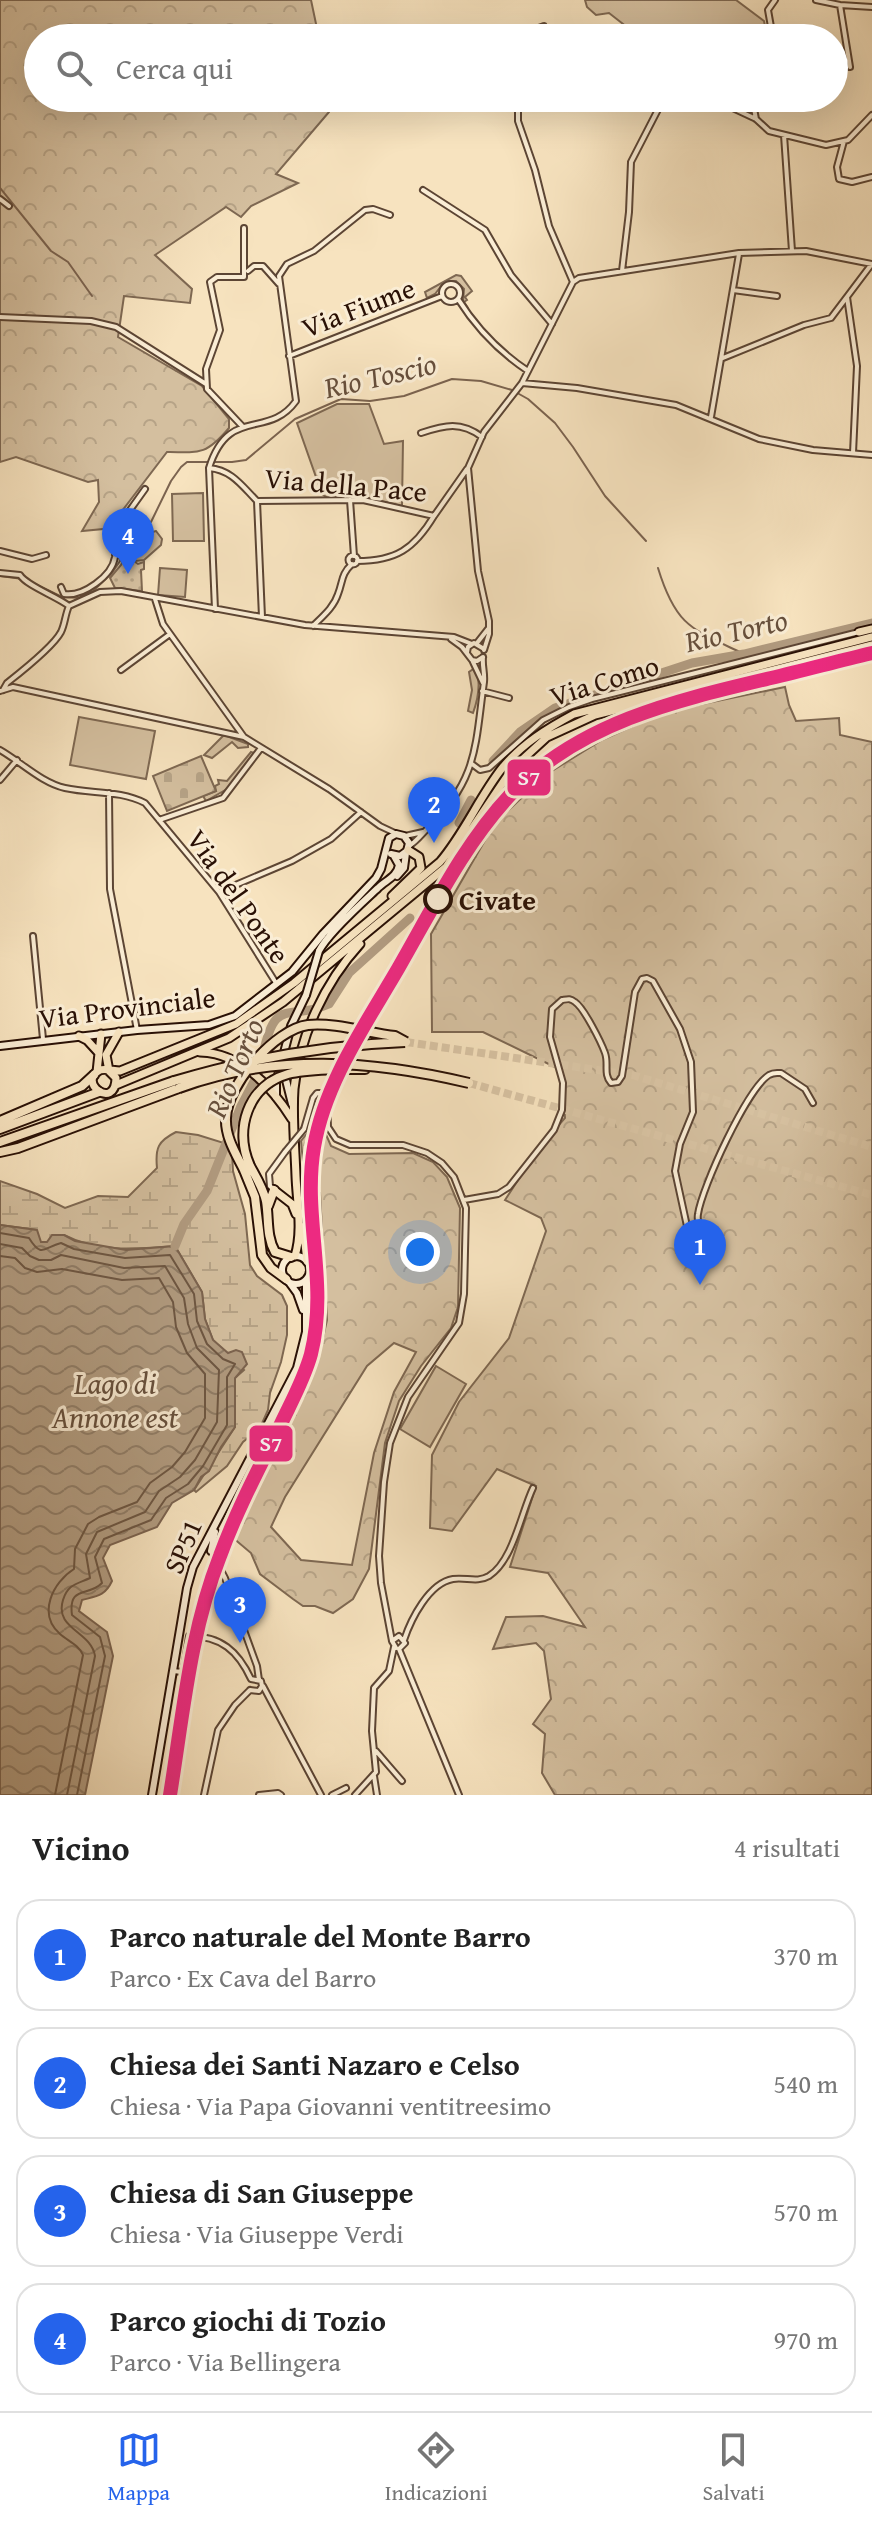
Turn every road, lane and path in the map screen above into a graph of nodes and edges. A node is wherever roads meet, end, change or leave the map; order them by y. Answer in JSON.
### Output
{"nodes":[{"id":1,"x":775,"y":0,"type":"edge"},
{"id":2,"x":816,"y":0,"type":"edge"},
{"id":3,"x":840,"y":5,"type":"junction"},
{"id":4,"x":872,"y":7,"type":"edge"},
{"id":5,"x":770,"y":24,"type":"edge"},
{"id":6,"x":843,"y":24,"type":"edge"},
{"id":7,"x":848,"y":55,"type":"edge"},
{"id":8,"x":850,"y":67,"type":"dead end"},
{"id":9,"x":518,"y":112,"type":"edge"},
{"id":10,"x":657,"y":112,"type":"edge"},
{"id":11,"x":741,"y":112,"type":"edge"},
{"id":12,"x":755,"y":112,"type":"edge"},
{"id":13,"x":872,"y":115,"type":"edge"},
{"id":14,"x":756,"y":119,"type":"junction"},
{"id":15,"x":784,"y":135,"type":"junction"},
{"id":16,"x":844,"y":141,"type":"junction"},
{"id":17,"x":872,"y":177,"type":"edge"},
{"id":18,"x":423,"y":190,"type":"dead end"},
{"id":19,"x":0,"y":199,"type":"edge"},
{"id":20,"x":9,"y":206,"type":"dead end"},
{"id":21,"x":390,"y":215,"type":"dead end"},
{"id":22,"x":244,"y":228,"type":"dead end"},
{"id":23,"x":792,"y":251,"type":"junction"},
{"id":24,"x":739,"y":253,"type":"junction"},
{"id":25,"x":871,"y":265,"type":"edge"},
{"id":26,"x":248,"y":271,"type":"dead end"},
{"id":27,"x":622,"y":271,"type":"junction"},
{"id":28,"x":573,"y":282,"type":"junction"},
{"id":29,"x":279,"y":284,"type":"junction"},
{"id":30,"x":733,"y":290,"type":"junction"},
{"id":31,"x":442,"y":296,"type":"junction"},
{"id":32,"x":777,"y":296,"type":"dead end"},
{"id":33,"x":847,"y":296,"type":"junction"},
{"id":34,"x":458,"y":299,"type":"junction"},
{"id":35,"x":0,"y":317,"type":"edge"},
{"id":36,"x":552,"y":324,"type":"junction"},
{"id":37,"x":289,"y":356,"type":"junction"},
{"id":38,"x":723,"y":358,"type":"junction"},
{"id":39,"x":528,"y":371,"type":"junction"},
{"id":40,"x":522,"y":383,"type":"junction"},
{"id":41,"x":206,"y":384,"type":"junction"},
{"id":42,"x":711,"y":417,"type":"junction"},
{"id":43,"x":243,"y":427,"type":"junction"},
{"id":44,"x":421,"y":433,"type":"dead end"},
{"id":45,"x":482,"y":437,"type":"junction"},
{"id":46,"x":853,"y":453,"type":"junction"},
{"id":47,"x":872,"y":455,"type":"edge"},
{"id":48,"x":209,"y":467,"type":"junction"},
{"id":49,"x":468,"y":468,"type":"junction"},
{"id":50,"x":145,"y":489,"type":"dead end"},
{"id":51,"x":350,"y":500,"type":"junction"},
{"id":52,"x":257,"y":501,"type":"junction"},
{"id":53,"x":434,"y":516,"type":"junction"},
{"id":54,"x":0,"y":551,"type":"edge"},
{"id":55,"x":46,"y":555,"type":"dead end"},
{"id":56,"x":354,"y":560,"type":"junction"},
{"id":57,"x":0,"y":573,"type":"edge"},
{"id":58,"x":61,"y":587,"type":"dead end"},
{"id":59,"x":93,"y":591,"type":"junction"},
{"id":60,"x":154,"y":598,"type":"junction"},
{"id":61,"x":69,"y":606,"type":"junction"},
{"id":62,"x":215,"y":609,"type":"junction"},
{"id":63,"x":262,"y":617,"type":"junction"},
{"id":64,"x":313,"y":626,"type":"junction"},
{"id":65,"x":489,"y":627,"type":"junction"},
{"id":66,"x":872,"y":629,"type":"edge"},
{"id":67,"x":859,"y":632,"type":"joint"},
{"id":68,"x":170,"y":634,"type":"junction"},
{"id":69,"x":445,"y":637,"type":"junction"},
{"id":70,"x":872,"y":637,"type":"edge"},
{"id":71,"x":474,"y":644,"type":"junction"},
{"id":72,"x":872,"y":645,"type":"edge"},
{"id":73,"x":484,"y":650,"type":"junction"},
{"id":74,"x":467,"y":652,"type":"junction"},
{"id":75,"x":483,"y":657,"type":"junction"},
{"id":76,"x":472,"y":660,"type":"junction"},
{"id":77,"x":121,"y":670,"type":"dead end"},
{"id":78,"x":483,"y":688,"type":"junction"},
{"id":79,"x":2,"y":690,"type":"edge"},
{"id":80,"x":509,"y":698,"type":"dead end"},
{"id":81,"x":244,"y":737,"type":"junction"},
{"id":82,"x":261,"y":748,"type":"junction"},
{"id":83,"x":0,"y":750,"type":"edge"},
{"id":84,"x":17,"y":760,"type":"junction"},
{"id":85,"x":472,"y":764,"type":"junction"},
{"id":86,"x":0,"y":780,"type":"edge"},
{"id":87,"x":109,"y":793,"type":"junction"},
{"id":88,"x":361,"y":812,"type":"junction"},
{"id":89,"x":159,"y":820,"type":"junction"},
{"id":90,"x":380,"y":826,"type":"junction"},
{"id":91,"x":425,"y":831,"type":"junction"},
{"id":92,"x":401,"y":835,"type":"junction"},
{"id":93,"x":387,"y":844,"type":"junction"},
{"id":94,"x":408,"y":849,"type":"junction"},
{"id":95,"x":393,"y":855,"type":"junction"},
{"id":96,"x":383,"y":862,"type":"junction"},
{"id":97,"x":390,"y":879,"type":"junction"},
{"id":98,"x":219,"y":892,"type":"junction"},
{"id":99,"x":356,"y":931,"type":"junction"},
{"id":100,"x":369,"y":932,"type":"junction"},
{"id":101,"x":33,"y":936,"type":"dead end"},
{"id":102,"x":277,"y":985,"type":"junction"},
{"id":103,"x":137,"y":1030,"type":"junction"},
{"id":104,"x":119,"y":1032,"type":"junction"},
{"id":105,"x":101,"y":1034,"type":"junction"},
{"id":106,"x":79,"y":1036,"type":"junction"},
{"id":107,"x":43,"y":1039,"type":"junction"},
{"id":108,"x":0,"y":1046,"type":"edge"},
{"id":109,"x":108,"y":1047,"type":"junction"},
{"id":110,"x":197,"y":1052,"type":"junction"},
{"id":111,"x":99,"y":1054,"type":"junction"},
{"id":112,"x":283,"y":1061,"type":"junction"},
{"id":113,"x":409,"y":1070,"type":"junction"},
{"id":114,"x":109,"y":1071,"type":"junction"},
{"id":115,"x":96,"y":1074,"type":"junction"},
{"id":116,"x":469,"y":1083,"type":"tunnel mouth"},
{"id":117,"x":116,"y":1085,"type":"junction"},
{"id":118,"x":99,"y":1092,"type":"junction"},
{"id":119,"x":274,"y":1094,"type":"junction"},
{"id":120,"x":813,"y":1103,"type":"dead end"},
{"id":121,"x":293,"y":1109,"type":"junction"},
{"id":122,"x":0,"y":1121,"type":"edge"},
{"id":123,"x":294,"y":1121,"type":"junction"},
{"id":124,"x":0,"y":1129,"type":"edge"},
{"id":125,"x":0,"y":1142,"type":"edge"},
{"id":126,"x":295,"y":1149,"type":"junction"},
{"id":127,"x":0,"y":1152,"type":"edge"},
{"id":128,"x":247,"y":1168,"type":"junction"},
{"id":129,"x":274,"y":1190,"type":"junction"},
{"id":130,"x":464,"y":1200,"type":"junction"},
{"id":131,"x":267,"y":1223,"type":"junction"},
{"id":132,"x":299,"y":1236,"type":"junction"},
{"id":133,"x":293,"y":1256,"type":"junction"},
{"id":134,"x":307,"y":1261,"type":"junction"},
{"id":135,"x":288,"y":1280,"type":"junction"},
{"id":136,"x":306,"y":1280,"type":"junction"},
{"id":137,"x":306,"y":1332,"type":"junction"},
{"id":138,"x":533,"y":1488,"type":"dead end"},
{"id":139,"x":230,"y":1496,"type":"junction"},
{"id":140,"x":204,"y":1545,"type":"junction"},
{"id":141,"x":211,"y":1551,"type":"junction"},
{"id":142,"x":390,"y":1625,"type":"junction"},
{"id":143,"x":400,"y":1637,"type":"junction"},
{"id":144,"x":397,"y":1646,"type":"junction"},
{"id":145,"x":173,"y":1671,"type":"junction"},
{"id":146,"x":257,"y":1680,"type":"junction"},
{"id":147,"x":250,"y":1690,"type":"junction"},
{"id":148,"x":259,"y":1691,"type":"junction"},
{"id":149,"x":270,"y":1700,"type":"junction"},
{"id":150,"x":374,"y":1749,"type":"junction"},
{"id":151,"x":374,"y":1776,"type":"junction"},
{"id":152,"x":402,"y":1781,"type":"dead end"},
{"id":153,"x":346,"y":1788,"type":"dead end"},
{"id":154,"x":152,"y":1795,"type":"edge"},
{"id":155,"x":204,"y":1795,"type":"edge"},
{"id":156,"x":259,"y":1795,"type":"edge"},
{"id":157,"x":281,"y":1795,"type":"edge"},
{"id":158,"x":321,"y":1795,"type":"edge"},
{"id":159,"x":332,"y":1795,"type":"edge"},
{"id":160,"x":355,"y":1795,"type":"edge"},
{"id":161,"x":377,"y":1795,"type":"edge"},
{"id":162,"x":459,"y":1795,"type":"edge"}],
"edges":[{"from":1,"to":5,"type":"street"},
{"from":2,"to":3,"type":"street"},
{"from":3,"to":4,"type":"street"},
{"from":3,"to":6,"type":"street"},
{"from":7,"to":8,"type":"street"},
{"from":9,"to":28,"type":"street"},
{"from":10,"to":27,"type":"street"},
{"from":11,"to":14,"type":"street"},
{"from":12,"to":14,"type":"street"},
{"from":13,"to":16,"type":"street"},
{"from":14,"to":15,"type":"street"},
{"from":15,"to":16,"type":"street"},
{"from":15,"to":23,"type":"street"},
{"from":16,"to":17,"type":"street"},
{"from":18,"to":36,"type":"street"},
{"from":19,"to":20,"type":"street"},
{"from":21,"to":29,"type":"street"},
{"from":22,"to":41,"type":"street"},
{"from":23,"to":24,"type":"street"},
{"from":23,"to":25,"type":"street"},
{"from":24,"to":27,"type":"street"},
{"from":24,"to":30,"type":"street"},
{"from":25,"to":33,"type":"street"},
{"from":26,"to":29,"type":"street"},
{"from":27,"to":28,"type":"street"},
{"from":28,"to":36,"type":"street","name":"Via della Pace"},
{"from":29,"to":37,"type":"street"},
{"from":30,"to":32,"type":"street"},
{"from":30,"to":38,"type":"street"},
{"from":31,"to":34,"type":"street"},
{"from":31,"to":34,"type":"street"},
{"from":31,"to":37,"type":"street","name":"Via Fiume"},
{"from":33,"to":38,"type":"street"},
{"from":33,"to":46,"type":"street"},
{"from":34,"to":39,"type":"street","name":"Via Fiume"},
{"from":35,"to":41,"type":"street"},
{"from":36,"to":39,"type":"street","name":"Via della Pace"},
{"from":37,"to":43,"type":"street"},
{"from":38,"to":42,"type":"street"},
{"from":39,"to":40,"type":"street","name":"Via della Pace"},
{"from":40,"to":42,"type":"street"},
{"from":40,"to":45,"type":"street","name":"Via della Pace"},
{"from":41,"to":43,"type":"street"},
{"from":42,"to":46,"type":"street"},
{"from":43,"to":48,"type":"street"},
{"from":44,"to":45,"type":"street"},
{"from":45,"to":49,"type":"street","name":"Via della Pace"},
{"from":46,"to":47,"type":"street"},
{"from":48,"to":52,"type":"street","name":"Via della Pace"},
{"from":48,"to":62,"type":"street"},
{"from":49,"to":53,"type":"street","name":"Via della Pace"},
{"from":49,"to":65,"type":"street"},
{"from":50,"to":59,"type":"street"},
{"from":51,"to":52,"type":"street","name":"Via della Pace"},
{"from":51,"to":53,"type":"street","name":"Via della Pace"},
{"from":51,"to":56,"type":"street"},
{"from":52,"to":63,"type":"street"},
{"from":53,"to":56,"type":"street"},
{"from":54,"to":55,"type":"street"},
{"from":56,"to":64,"type":"street"},
{"from":57,"to":61,"type":"street"},
{"from":58,"to":59,"type":"street"},
{"from":59,"to":60,"type":"street"},
{"from":59,"to":61,"type":"street"},
{"from":60,"to":62,"type":"street"},
{"from":60,"to":68,"type":"street"},
{"from":61,"to":79,"type":"street"},
{"from":62,"to":63,"type":"street"},
{"from":63,"to":64,"type":"street"},
{"from":64,"to":69,"type":"street"},
{"from":65,"to":71,"type":"street"},
{"from":65,"to":73,"type":"street"},
{"from":66,"to":67,"type":"main road"},
{"from":67,"to":85,"type":"street","name":"Via Como"},
{"from":68,"to":77,"type":"street"},
{"from":68,"to":81,"type":"street"},
{"from":69,"to":71,"type":"street"},
{"from":69,"to":74,"type":"street"},
{"from":70,"to":99,"type":"main road"},
{"from":71,"to":73,"type":"street"},
{"from":71,"to":74,"type":"street"},
{"from":72,"to":100,"type":"main road"},
{"from":73,"to":75,"type":"street"},
{"from":74,"to":76,"type":"street"},
{"from":75,"to":76,"type":"street"},
{"from":75,"to":78,"type":"street"},
{"from":76,"to":78,"type":"street"},
{"from":78,"to":80,"type":"street"},
{"from":78,"to":85,"type":"street"},
{"from":79,"to":81,"type":"street"},
{"from":81,"to":82,"type":"street"},
{"from":82,"to":88,"type":"street"},
{"from":82,"to":89,"type":"street"},
{"from":83,"to":84,"type":"street","name":"Via del Ponte"},
{"from":84,"to":86,"type":"street"},
{"from":84,"to":87,"type":"street","name":"Via del Ponte"},
{"from":85,"to":91,"type":"street"},
{"from":87,"to":89,"type":"street","name":"Via del Ponte"},
{"from":87,"to":103,"type":"street"},
{"from":88,"to":90,"type":"street"},
{"from":88,"to":98,"type":"street"},
{"from":89,"to":98,"type":"street","name":"Via del Ponte"},
{"from":90,"to":92,"type":"street"},
{"from":90,"to":93,"type":"street"},
{"from":91,"to":92,"type":"street"},
{"from":91,"to":94,"type":"street"},
{"from":92,"to":93,"type":"street"},
{"from":92,"to":94,"type":"street"},
{"from":93,"to":95,"type":"street"},
{"from":93,"to":96,"type":"street","name":"Via Provinciale"},
{"from":94,"to":95,"type":"street"},
{"from":94,"to":97,"type":"street"},
{"from":94,"to":99,"type":"main road"},
{"from":95,"to":96,"type":"street","name":"Via Provinciale"},
{"from":95,"to":97,"type":"street"},
{"from":96,"to":102,"type":"street","name":"Via Provinciale"},
{"from":97,"to":112,"type":"street","bridge":true},
{"from":98,"to":102,"type":"street","name":"Via del Ponte"},
{"from":99,"to":114,"type":"main road"},
{"from":100,"to":110,"type":"main road"},
{"from":100,"to":121,"type":"main road"},
{"from":101,"to":107,"type":"street"},
{"from":102,"to":103,"type":"street","name":"Via Provinciale"},
{"from":103,"to":104,"type":"street","name":"Via Provinciale"},
{"from":104,"to":105,"type":"street","name":"Via Provinciale"},
{"from":104,"to":109,"type":"main road"},
{"from":105,"to":106,"type":"street","name":"Via Provinciale"},
{"from":105,"to":109,"type":"main road"},
{"from":105,"to":111,"type":"main road"},
{"from":106,"to":107,"type":"street","name":"Via Provinciale"},
{"from":106,"to":111,"type":"main road"},
{"from":107,"to":108,"type":"street","name":"Via Provinciale"},
{"from":109,"to":114,"type":"main road"},
{"from":110,"to":117,"type":"main road"},
{"from":110,"to":119,"type":"main road","bridge":true},
{"from":111,"to":115,"type":"main road"},
{"from":112,"to":119,"type":"street"},
{"from":112,"to":121,"type":"street"},
{"from":113,"to":116,"type":"highway","bridge":true},
{"from":113,"to":127,"type":"highway","bridge":true},
{"from":113,"to":128,"type":"highway","bridge":true},
{"from":114,"to":115,"type":"main road"},
{"from":114,"to":117,"type":"main road"},
{"from":115,"to":118,"type":"main road"},
{"from":115,"to":122,"type":"highway"},
{"from":117,"to":118,"type":"main road"},
{"from":118,"to":124,"type":"highway"},
{"from":119,"to":123,"type":"main road"},
{"from":120,"to":130,"type":"street"},
{"from":121,"to":123,"type":"main road"},
{"from":123,"to":126,"type":"main road"},
{"from":125,"to":128,"type":"highway","bridge":true},
{"from":126,"to":132,"type":"main road"},
{"from":126,"to":134,"type":"main road"},
{"from":128,"to":131,"type":"highway"},
{"from":128,"to":135,"type":"highway"},
{"from":129,"to":130,"type":"street","bridge":true},
{"from":129,"to":131,"type":"highway"},
{"from":129,"to":132,"type":"main road"},
{"from":130,"to":142,"type":"street"},
{"from":131,"to":133,"type":"highway"},
{"from":132,"to":133,"type":"main road"},
{"from":133,"to":134,"type":"street"},
{"from":133,"to":135,"type":"street"},
{"from":134,"to":136,"type":"street"},
{"from":135,"to":136,"type":"street"},
{"from":135,"to":137,"type":"street"},
{"from":136,"to":137,"type":"street","name":"SP51","number":"SP51"},
{"from":137,"to":139,"type":"street","name":"SP51","number":"SP51"},
{"from":138,"to":143,"type":"street"},
{"from":139,"to":140,"type":"street","name":"SP51","number":"SP51"},
{"from":139,"to":141,"type":"street"},
{"from":140,"to":141,"type":"street"},
{"from":140,"to":145,"type":"street","name":"SP51","number":"SP51"},
{"from":141,"to":146,"type":"street"},
{"from":142,"to":143,"type":"street"},
{"from":142,"to":144,"type":"street"},
{"from":143,"to":144,"type":"street"},
{"from":143,"to":144,"type":"street"},
{"from":144,"to":150,"type":"street"},
{"from":144,"to":162,"type":"street"},
{"from":145,"to":146,"type":"street"},
{"from":145,"to":154,"type":"street","name":"SP51","number":"SP51"},
{"from":146,"to":147,"type":"street"},
{"from":146,"to":148,"type":"street"},
{"from":146,"to":149,"type":"street"},
{"from":147,"to":148,"type":"street"},
{"from":147,"to":155,"type":"street"},
{"from":148,"to":149,"type":"street"},
{"from":149,"to":158,"type":"street"},
{"from":150,"to":151,"type":"street"},
{"from":150,"to":152,"type":"street"},
{"from":151,"to":160,"type":"street"},
{"from":151,"to":161,"type":"street"},
{"from":153,"to":159,"type":"street"},
{"from":156,"to":157,"type":"street"}]}
